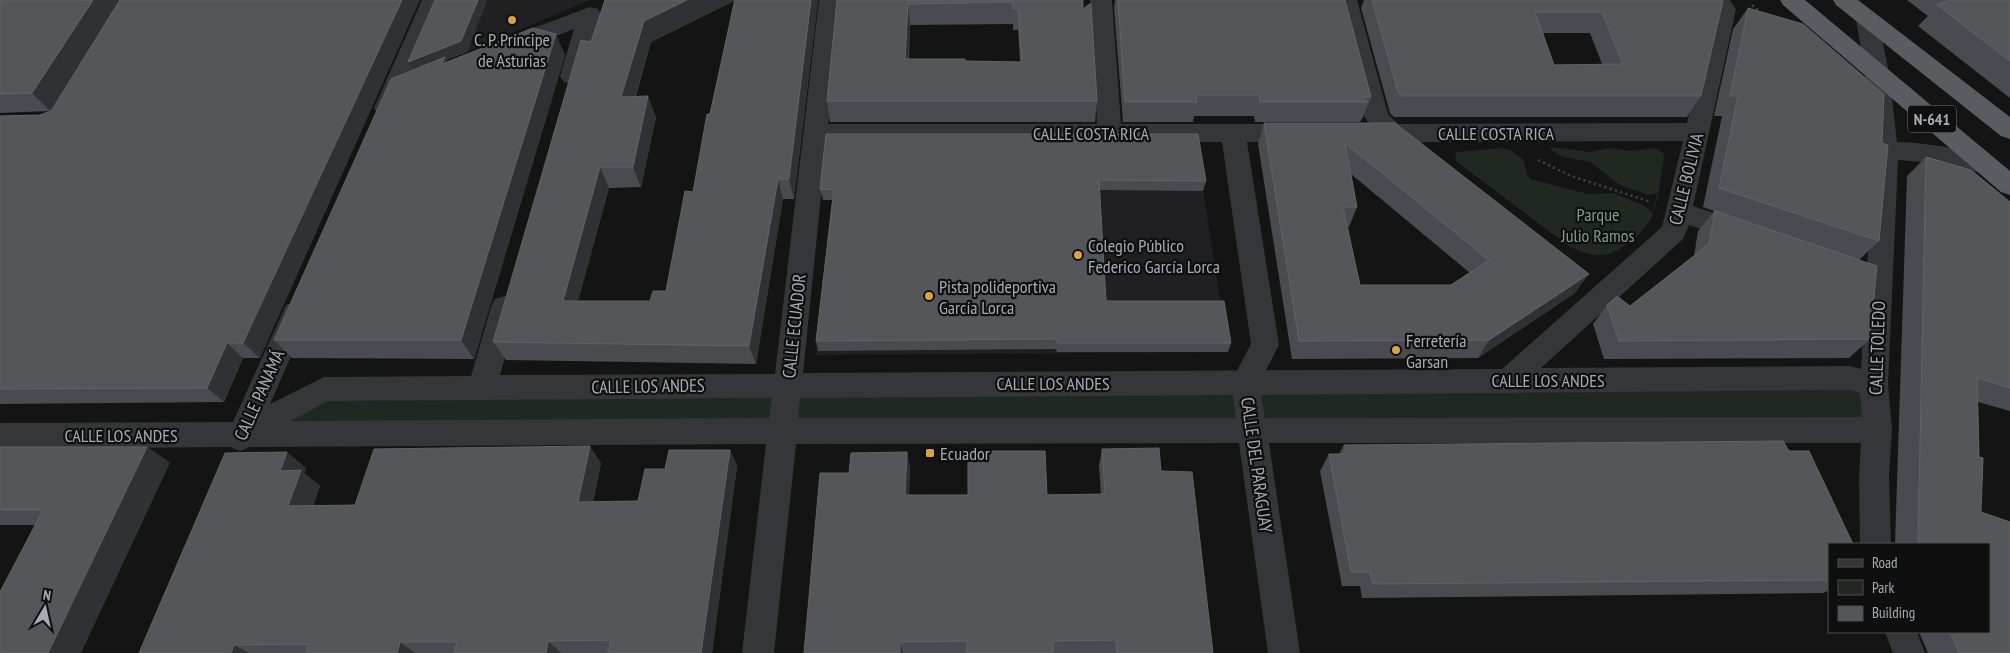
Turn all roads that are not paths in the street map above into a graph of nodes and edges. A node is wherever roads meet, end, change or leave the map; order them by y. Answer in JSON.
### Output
{"nodes":[{"id":1,"x":433,"y":0,"type":"edge"},
{"id":2,"x":830,"y":0,"type":"edge"},
{"id":3,"x":1101,"y":0,"type":"edge"},
{"id":4,"x":1346,"y":0,"type":"edge"},
{"id":5,"x":1719,"y":0,"type":"edge"},
{"id":6,"x":1791,"y":0,"type":"edge"},
{"id":7,"x":1844,"y":0,"type":"edge"},
{"id":8,"x":1867,"y":19,"type":"junction"},
{"id":9,"x":492,"y":53,"type":"edge"},
{"id":10,"x":1878,"y":73,"type":"junction"},
{"id":11,"x":421,"y":81,"type":"edge"},
{"id":12,"x":393,"y":92,"type":"junction"},
{"id":13,"x":564,"y":101,"type":"edge"},
{"id":14,"x":377,"y":128,"type":"edge"},
{"id":15,"x":2010,"y":130,"type":"edge"},
{"id":16,"x":1698,"y":132,"type":"junction"},
{"id":17,"x":815,"y":133,"type":"junction"},
{"id":18,"x":1110,"y":133,"type":"junction"},
{"id":19,"x":1234,"y":133,"type":"junction"},
{"id":20,"x":1320,"y":133,"type":"edge"},
{"id":21,"x":1358,"y":133,"type":"edge"},
{"id":22,"x":1392,"y":133,"type":"junction"},
{"id":23,"x":1886,"y":151,"type":"junction"},
{"id":24,"x":1432,"y":160,"type":"edge"},
{"id":25,"x":1986,"y":166,"type":"junction"},
{"id":26,"x":2010,"y":184,"type":"edge"},
{"id":27,"x":1680,"y":212,"type":"junction"},
{"id":28,"x":1766,"y":241,"type":"edge"},
{"id":29,"x":307,"y":287,"type":"edge"},
{"id":30,"x":511,"y":288,"type":"edge"},
{"id":31,"x":1509,"y":380,"type":"junction"},
{"id":32,"x":1245,"y":382,"type":"junction"},
{"id":33,"x":1874,"y":384,"type":"junction"},
{"id":34,"x":787,"y":385,"type":"junction"},
{"id":35,"x":482,"y":388,"type":"junction"},
{"id":36,"x":1253,"y":430,"type":"junction"},
{"id":37,"x":1877,"y":430,"type":"junction"},
{"id":38,"x":782,"y":431,"type":"junction"},
{"id":39,"x":0,"y":436,"type":"edge"},
{"id":40,"x":236,"y":447,"type":"junction"},
{"id":41,"x":1876,"y":543,"type":"edge"},
{"id":42,"x":1901,"y":633,"type":"edge"},
{"id":43,"x":758,"y":653,"type":"edge"},
{"id":44,"x":1284,"y":653,"type":"edge"},
{"id":45,"x":1909,"y":653,"type":"edge"}],
"edges":[{"from":1,"to":12,"type":"street"},
{"from":2,"to":17,"type":"street","name":"CALLE ECUADOR"},
{"from":3,"to":18,"type":"street"},
{"from":4,"to":22,"type":"street"},
{"from":5,"to":16,"type":"street","name":"CALLE BOLIVIA"},
{"from":6,"to":10,"type":"highway","number":"N-641"},
{"from":7,"to":8,"type":"highway","number":"N-641"},
{"from":8,"to":10,"type":"street","name":"CALLE TOLEDO"},
{"from":8,"to":15,"type":"highway","number":"N-641"},
{"from":9,"to":13,"type":"street"},
{"from":10,"to":23,"type":"street","name":"CALLE TOLEDO"},
{"from":10,"to":25,"type":"highway","number":"N-641"},
{"from":11,"to":12,"type":"street"},
{"from":12,"to":14,"type":"street"},
{"from":16,"to":22,"type":"street","name":"CALLE COSTA RICA"},
{"from":16,"to":27,"type":"street","name":"CALLE BOLIVIA"},
{"from":17,"to":18,"type":"street","name":"CALLE COSTA RICA"},
{"from":17,"to":34,"type":"street","name":"CALLE ECUADOR"},
{"from":18,"to":19,"type":"street","name":"CALLE COSTA RICA"},
{"from":19,"to":20,"type":"street","name":"CALLE COSTA RICA"},
{"from":19,"to":32,"type":"street","name":"CALLE DEL PARAGUAY"},
{"from":21,"to":22,"type":"street","name":"CALLE COSTA RICA"},
{"from":22,"to":24,"type":"street"},
{"from":23,"to":25,"type":"street"},
{"from":23,"to":33,"type":"street","name":"CALLE TOLEDO"},
{"from":25,"to":26,"type":"highway","number":"N-641"},
{"from":27,"to":28,"type":"street"},
{"from":27,"to":31,"type":"street","name":"CALLE BOLIVIA"},
{"from":29,"to":40,"type":"street","name":"CALLE PANAMÁ"},
{"from":30,"to":35,"type":"street"},
{"from":31,"to":32,"type":"street","name":"CALLE LOS ANDES"},
{"from":31,"to":33,"type":"street","name":"CALLE LOS ANDES"},
{"from":32,"to":34,"type":"street","name":"CALLE LOS ANDES"},
{"from":32,"to":36,"type":"street","name":"CALLE DEL PARAGUAY"},
{"from":33,"to":37,"type":"street","name":"CALLE TOLEDO"},
{"from":34,"to":35,"type":"street","name":"CALLE LOS ANDES"},
{"from":34,"to":38,"type":"street","name":"CALLE ECUADOR"},
{"from":35,"to":40,"type":"street","name":"CALLE LOS ANDES"},
{"from":36,"to":37,"type":"street","name":"CALLE LOS ANDES"},
{"from":36,"to":38,"type":"street","name":"CALLE LOS ANDES"},
{"from":36,"to":44,"type":"street","name":"CALLE DEL PARAGUAY"},
{"from":37,"to":41,"type":"street","name":"CALLE TOLEDO"},
{"from":38,"to":40,"type":"street","name":"CALLE LOS ANDES"},
{"from":38,"to":43,"type":"street","name":"CALLE ECUADOR"},
{"from":39,"to":40,"type":"street","name":"CALLE LOS ANDES"},
{"from":42,"to":45,"type":"street"}]}
